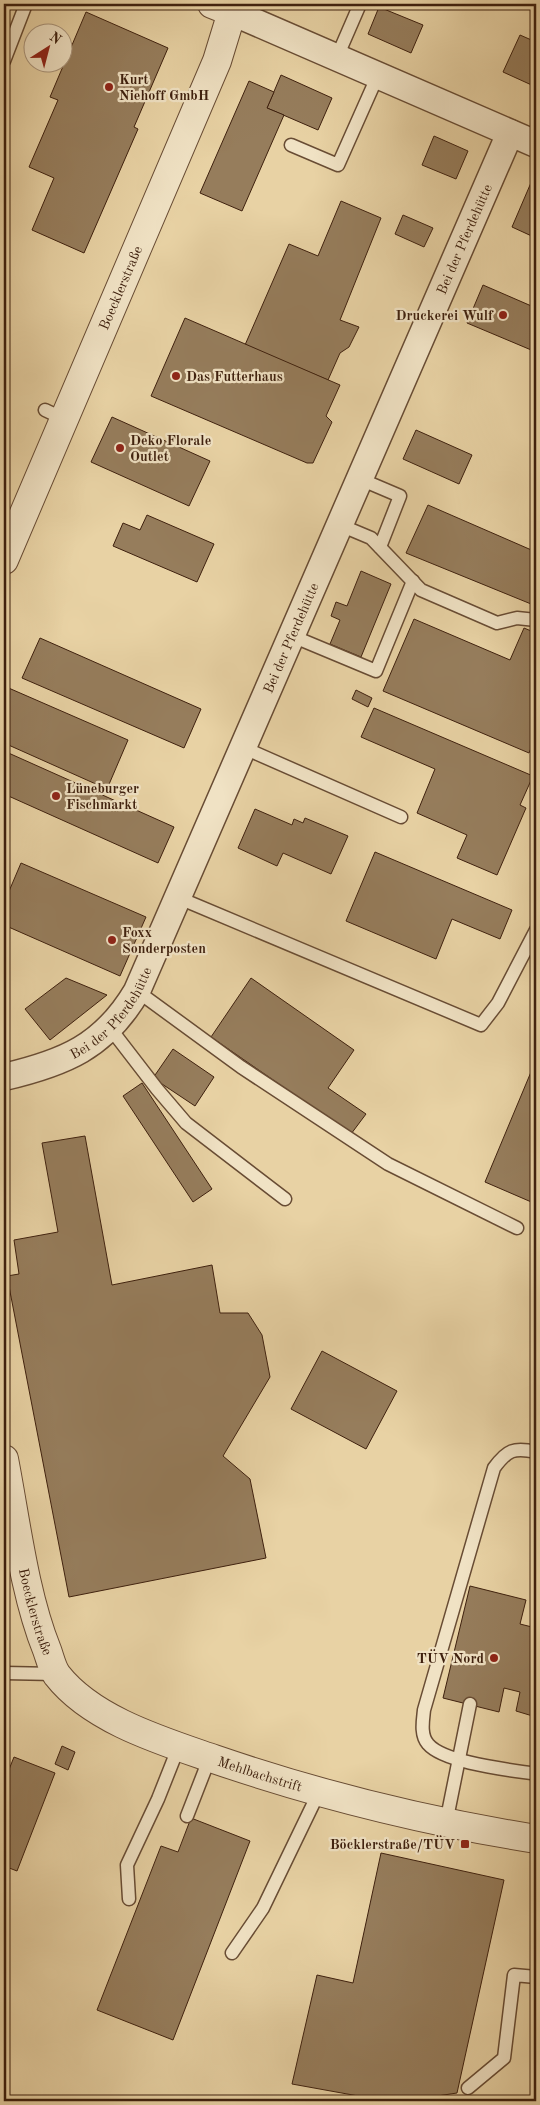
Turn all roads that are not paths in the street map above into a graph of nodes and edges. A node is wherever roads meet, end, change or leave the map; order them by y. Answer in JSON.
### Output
{"nodes":[{"id":1,"x":26,"y":4,"type":"edge"},
{"id":2,"x":360,"y":4,"type":"edge"},
{"id":3,"x":226,"y":7,"type":"edge"},
{"id":4,"x":337,"y":57,"type":"junction"},
{"id":5,"x":4,"y":61,"type":"edge"},
{"id":6,"x":378,"y":75,"type":"junction"},
{"id":7,"x":510,"y":133,"type":"junction"},
{"id":8,"x":536,"y":144,"type":"edge"},
{"id":9,"x":291,"y":145,"type":"dead end"},
{"id":10,"x":360,"y":478,"type":"junction"},
{"id":11,"x":340,"y":525,"type":"junction"},
{"id":12,"x":380,"y":547,"type":"junction"},
{"id":13,"x":4,"y":560,"type":"edge"},
{"id":14,"x":412,"y":581,"type":"junction"},
{"id":15,"x":536,"y":620,"type":"edge"},
{"id":16,"x":292,"y":636,"type":"junction"},
{"id":17,"x":244,"y":748,"type":"junction"},
{"id":18,"x":401,"y":817,"type":"dead end"},
{"id":19,"x":179,"y":898,"type":"junction"},
{"id":20,"x":536,"y":930,"type":"edge"},
{"id":21,"x":138,"y":992,"type":"junction"},
{"id":22,"x":110,"y":1028,"type":"junction"},
{"id":23,"x":4,"y":1077,"type":"edge"},
{"id":24,"x":285,"y":1199,"type":"dead end"},
{"id":25,"x":517,"y":1228,"type":"dead end"},
{"id":26,"x":536,"y":1452,"type":"edge"},
{"id":27,"x":4,"y":1459,"type":"edge"},
{"id":28,"x":4,"y":1673,"type":"edge"},
{"id":29,"x":56,"y":1674,"type":"junction"},
{"id":30,"x":470,"y":1704,"type":"dead end"},
{"id":31,"x":179,"y":1746,"type":"junction"},
{"id":32,"x":210,"y":1758,"type":"junction"},
{"id":33,"x":458,"y":1760,"type":"junction"},
{"id":34,"x":536,"y":1774,"type":"edge"},
{"id":35,"x":319,"y":1792,"type":"junction"},
{"id":36,"x":188,"y":1816,"type":"dead end"},
{"id":37,"x":446,"y":1824,"type":"junction"},
{"id":38,"x":536,"y":1839,"type":"edge"},
{"id":39,"x":129,"y":1899,"type":"dead end"},
{"id":40,"x":232,"y":1953,"type":"dead end"},
{"id":41,"x":536,"y":1977,"type":"edge"},
{"id":42,"x":468,"y":2088,"type":"dead end"}],
"edges":[{"from":1,"to":5,"type":"lane"},
{"from":2,"to":4,"type":"lane"},
{"from":3,"to":4,"type":"street"},
{"from":3,"to":13,"type":"street","name":"Boecklerstraße"},
{"from":4,"to":6,"type":"street"},
{"from":6,"to":7,"type":"street"},
{"from":6,"to":9,"type":"lane"},
{"from":7,"to":8,"type":"street"},
{"from":7,"to":10,"type":"street","name":"Bei der Pferdehütte"},
{"from":10,"to":11,"type":"street","name":"Bei der Pferdehütte"},
{"from":10,"to":12,"type":"lane"},
{"from":11,"to":12,"type":"lane"},
{"from":11,"to":16,"type":"street","name":"Bei der Pferdehütte"},
{"from":12,"to":14,"type":"lane"},
{"from":14,"to":15,"type":"lane"},
{"from":14,"to":16,"type":"lane"},
{"from":16,"to":17,"type":"street","name":"Bei der Pferdehütte"},
{"from":17,"to":18,"type":"lane"},
{"from":17,"to":19,"type":"street","name":"Bei der Pferdehütte"},
{"from":19,"to":20,"type":"lane"},
{"from":19,"to":21,"type":"street","name":"Bei der Pferdehütte"},
{"from":21,"to":22,"type":"street","name":"Bei der Pferdehütte"},
{"from":21,"to":25,"type":"lane"},
{"from":22,"to":23,"type":"street","name":"Bei der Pferdehütte"},
{"from":22,"to":24,"type":"lane"},
{"from":26,"to":33,"type":"lane"},
{"from":27,"to":29,"type":"street","name":"Boecklerstraße"},
{"from":28,"to":29,"type":"lane"},
{"from":29,"to":31,"type":"street","name":"Mehlbachstrift"},
{"from":30,"to":33,"type":"lane"},
{"from":31,"to":32,"type":"street","name":"Mehlbachstrift"},
{"from":31,"to":39,"type":"lane"},
{"from":32,"to":35,"type":"street","name":"Mehlbachstrift"},
{"from":32,"to":36,"type":"lane"},
{"from":33,"to":34,"type":"lane"},
{"from":33,"to":37,"type":"lane"},
{"from":35,"to":37,"type":"street","name":"Mehlbachstrift"},
{"from":35,"to":40,"type":"lane"},
{"from":37,"to":38,"type":"street","name":"Mehlbachstrift"},
{"from":41,"to":42,"type":"lane"}]}
